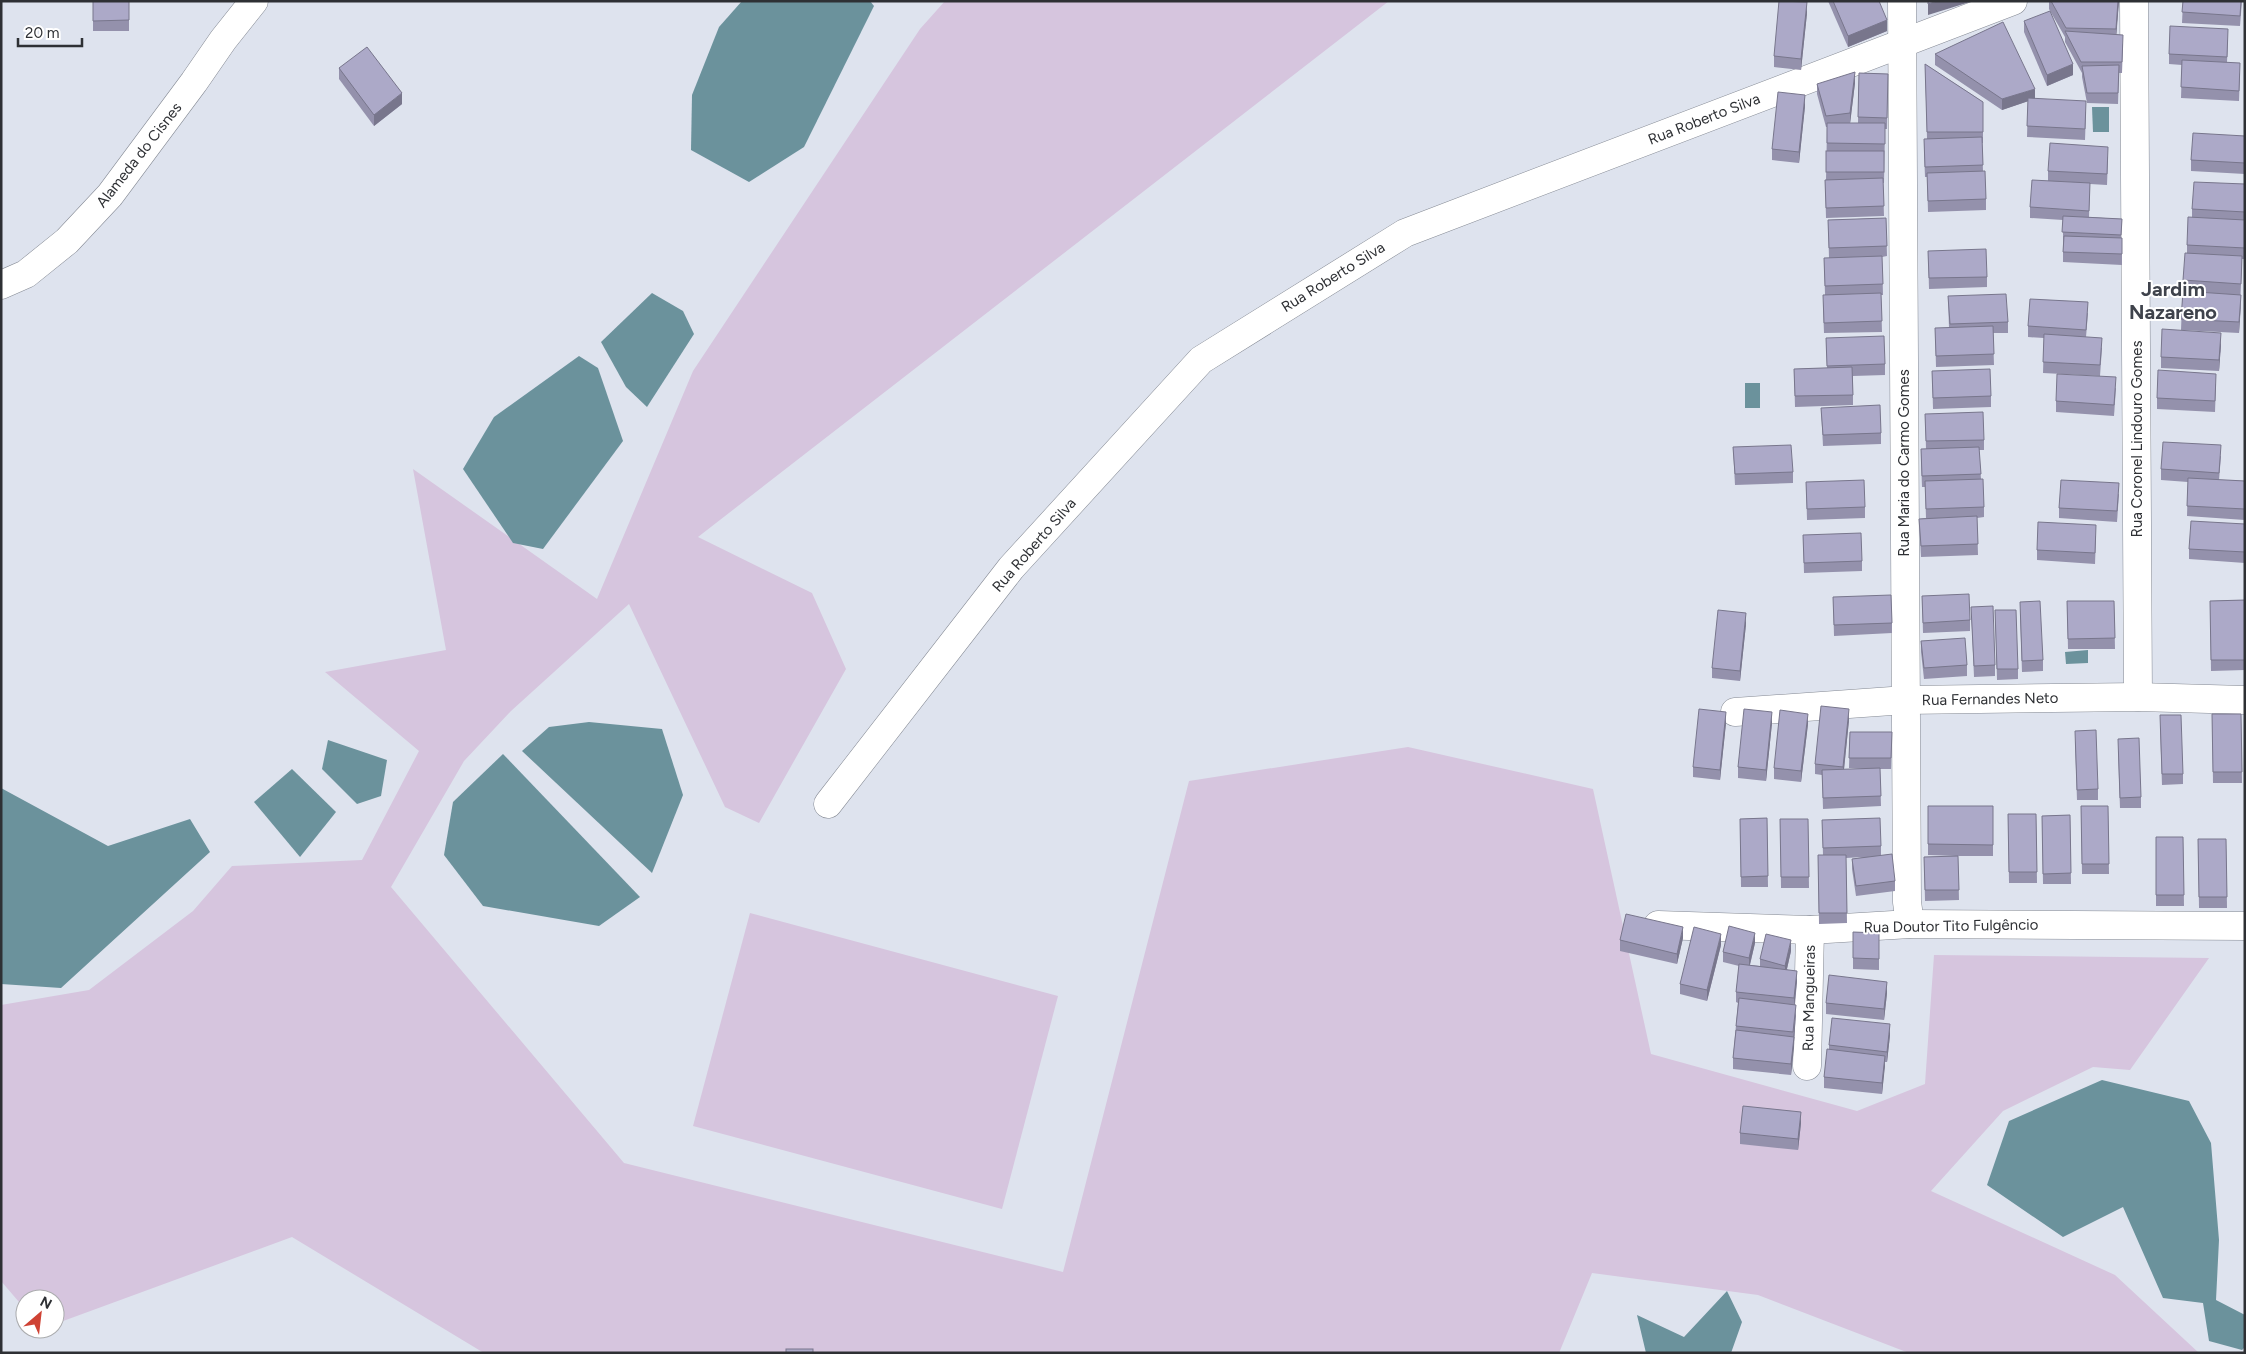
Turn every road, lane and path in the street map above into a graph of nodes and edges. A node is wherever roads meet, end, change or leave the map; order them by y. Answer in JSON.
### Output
{"nodes":[{"id":1,"x":254,"y":1,"type":"edge"},
{"id":2,"x":1902,"y":1,"type":"edge"},
{"id":3,"x":2013,"y":1,"type":"edge"},
{"id":4,"x":2134,"y":1,"type":"edge"},
{"id":5,"x":1902,"y":44,"type":"junction"},
{"id":6,"x":1,"y":285,"type":"edge"},
{"id":7,"x":2138,"y":698,"type":"junction"},
{"id":8,"x":1906,"y":700,"type":"junction"},
{"id":9,"x":2245,"y":700,"type":"edge"},
{"id":10,"x":1735,"y":712,"type":"dead end"},
{"id":11,"x":828,"y":804,"type":"dead end"},
{"id":12,"x":1910,"y":924,"type":"junction"},
{"id":13,"x":1658,"y":925,"type":"edge"},
{"id":14,"x":2245,"y":926,"type":"edge"},
{"id":15,"x":1810,"y":930,"type":"junction"},
{"id":16,"x":1807,"y":1066,"type":"dead end"}],
"edges":[{"from":1,"to":6,"type":"street","name":"Alameda do Cisnes"},
{"from":2,"to":5,"type":"street","name":"Rua Maria do Carmo Gomes"},
{"from":3,"to":5,"type":"street","name":"Rua Roberto Silva"},
{"from":4,"to":7,"type":"street","name":"Rua Coronel Lindouro Gomes"},
{"from":5,"to":8,"type":"street","name":"Rua Maria do Carmo Gomes"},
{"from":5,"to":11,"type":"street","name":"Rua Roberto Silva"},
{"from":7,"to":8,"type":"street","name":"Rua Fernandes Neto"},
{"from":7,"to":9,"type":"street","name":"Rua Fernandes Neto"},
{"from":8,"to":10,"type":"street","name":"Rua Fernandes Neto"},
{"from":8,"to":12,"type":"street","name":"Rua Maria do Carmo Gomes"},
{"from":12,"to":14,"type":"street","name":"Rua Doutor Tito Fulgêncio"},
{"from":12,"to":15,"type":"street","name":"Rua Doutor Tito Fulgêncio"},
{"from":13,"to":15,"type":"street","name":"Rua Doutor Tito Fulgêncio"},
{"from":15,"to":16,"type":"street","name":"Rua Mangueiras"}]}
